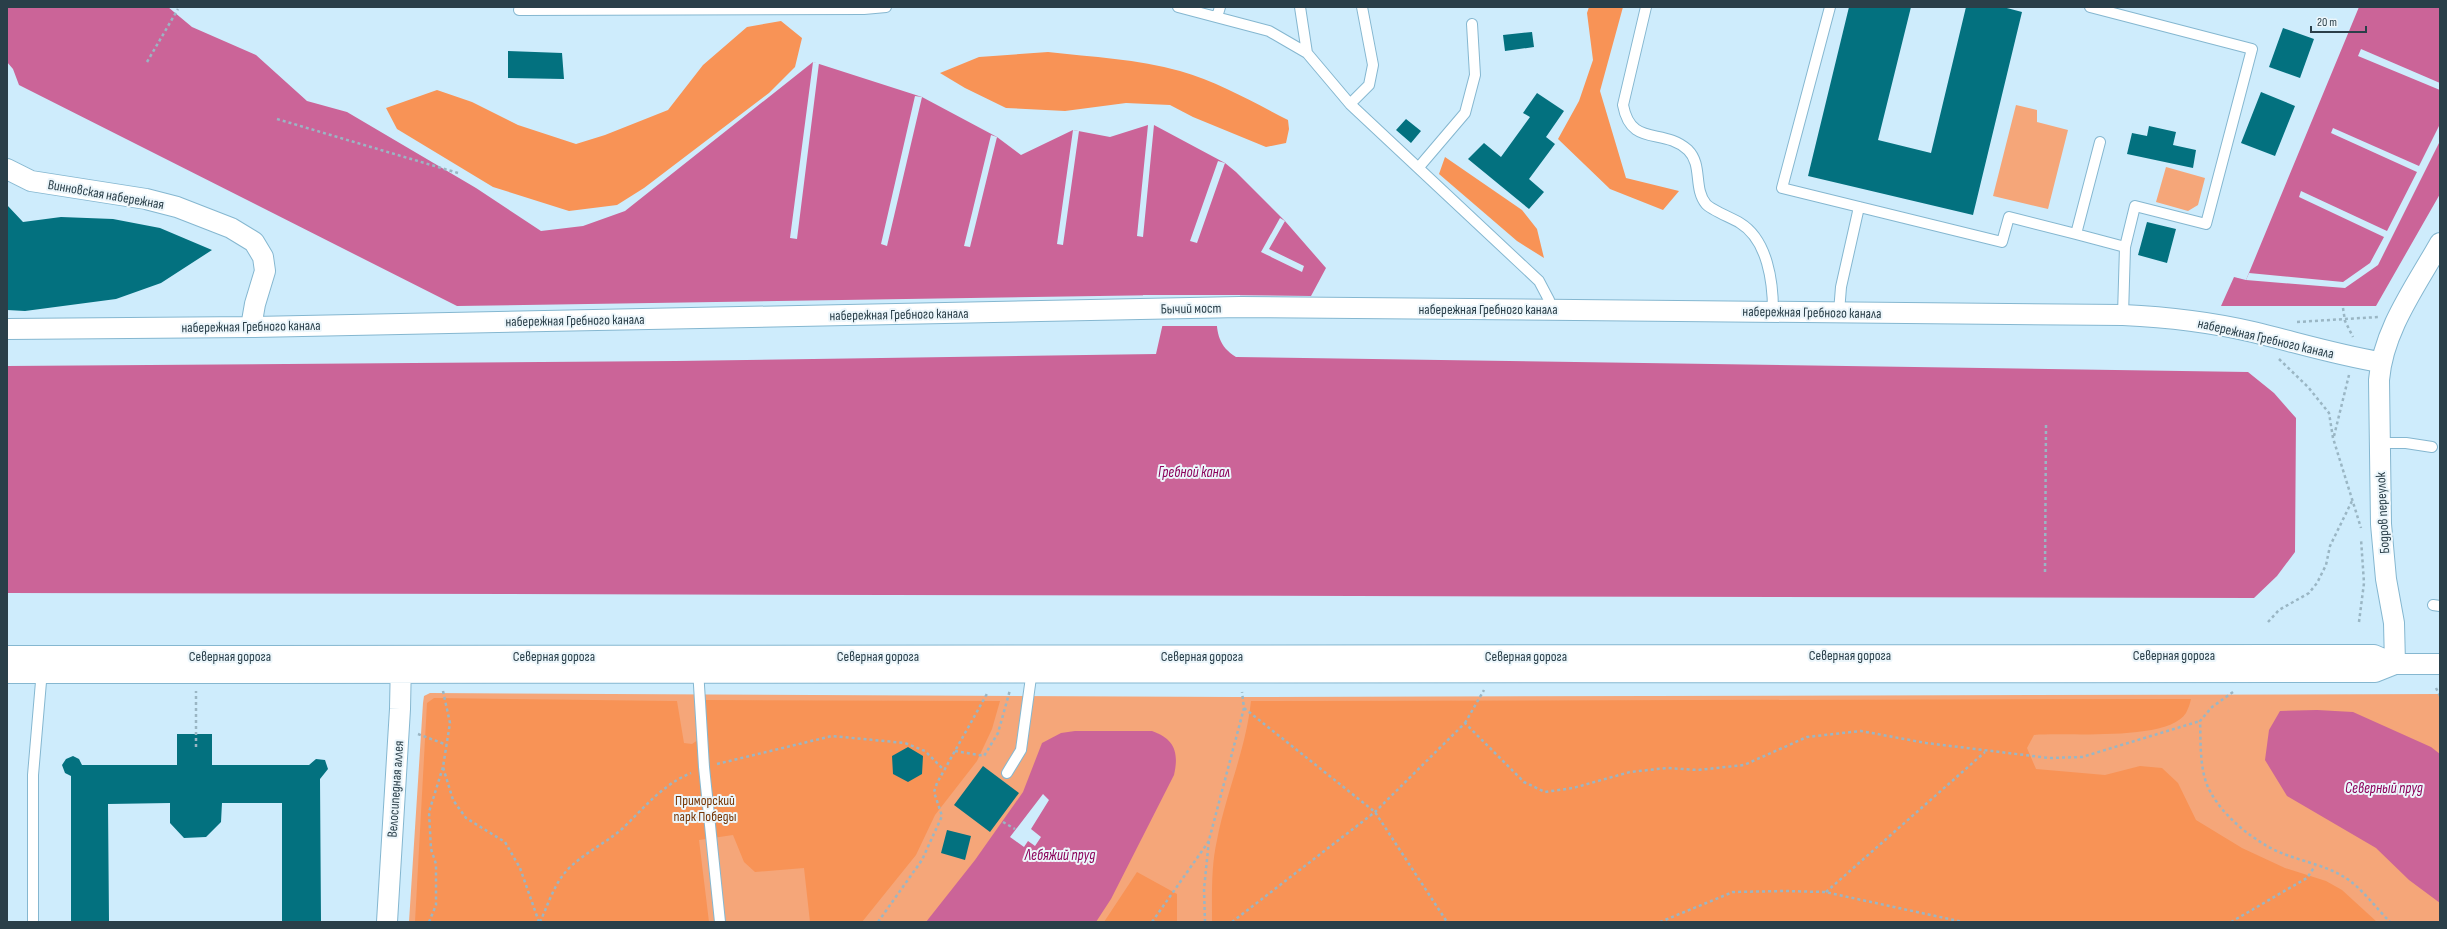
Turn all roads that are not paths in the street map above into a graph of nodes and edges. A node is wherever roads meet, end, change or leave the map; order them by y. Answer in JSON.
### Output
{"nodes":[{"id":1,"x":886,"y":7,"type":"edge"},
{"id":2,"x":1178,"y":7,"type":"edge"},
{"id":3,"x":1300,"y":7,"type":"edge"},
{"id":4,"x":1362,"y":7,"type":"edge"},
{"id":5,"x":1646,"y":7,"type":"edge"},
{"id":6,"x":1830,"y":7,"type":"edge"},
{"id":7,"x":2090,"y":7,"type":"edge"},
{"id":8,"x":864,"y":8,"type":"edge"},
{"id":9,"x":518,"y":10,"type":"dead end"},
{"id":10,"x":1219,"y":12,"type":"edge"},
{"id":11,"x":1472,"y":24,"type":"dead end"},
{"id":12,"x":1307,"y":54,"type":"junction"},
{"id":13,"x":1350,"y":104,"type":"junction"},
{"id":14,"x":2100,"y":142,"type":"dead end"},
{"id":15,"x":1419,"y":167,"type":"junction"},
{"id":16,"x":7,"y":169,"type":"edge"},
{"id":17,"x":1859,"y":207,"type":"junction"},
{"id":18,"x":2076,"y":234,"type":"junction"},
{"id":19,"x":2440,"y":244,"type":"edge"},
{"id":20,"x":2125,"y":247,"type":"junction"},
{"id":21,"x":1240,"y":307,"type":"joint"},
{"id":22,"x":1143,"y":309,"type":"joint"},
{"id":23,"x":1550,"y":309,"type":"junction"},
{"id":24,"x":1773,"y":311,"type":"junction"},
{"id":25,"x":1839,"y":312,"type":"junction"},
{"id":26,"x":2123,"y":315,"type":"junction"},
{"id":27,"x":251,"y":327,"type":"junction"},
{"id":28,"x":7,"y":329,"type":"edge"},
{"id":29,"x":2380,"y":362,"type":"junction"},
{"id":30,"x":2380,"y":443,"type":"junction"},
{"id":31,"x":2432,"y":447,"type":"dead end"},
{"id":32,"x":7,"y":656,"type":"edge"},
{"id":33,"x":42,"y":664,"type":"junction"},
{"id":34,"x":401,"y":664,"type":"junction"},
{"id":35,"x":698,"y":664,"type":"junction"},
{"id":36,"x":1032,"y":664,"type":"junction"},
{"id":37,"x":2395,"y":664,"type":"junction"},
{"id":38,"x":2440,"y":664,"type":"edge"},
{"id":39,"x":7,"y":673,"type":"edge"},
{"id":40,"x":1008,"y":774,"type":"dead end"},
{"id":41,"x":33,"y":922,"type":"edge"},
{"id":42,"x":387,"y":922,"type":"edge"},
{"id":43,"x":720,"y":922,"type":"edge"}],
"edges":[{"from":1,"to":8,"type":"lane"},
{"from":2,"to":10,"type":"lane"},
{"from":3,"to":12,"type":"lane"},
{"from":4,"to":13,"type":"lane"},
{"from":5,"to":24,"type":"lane"},
{"from":6,"to":17,"type":"lane"},
{"from":7,"to":20,"type":"lane"},
{"from":8,"to":9,"type":"lane"},
{"from":10,"to":12,"type":"lane"},
{"from":11,"to":15,"type":"lane"},
{"from":12,"to":13,"type":"lane"},
{"from":13,"to":15,"type":"lane"},
{"from":14,"to":18,"type":"lane"},
{"from":15,"to":23,"type":"lane"},
{"from":16,"to":27,"type":"street","name":"Винновская набережная"},
{"from":17,"to":18,"type":"lane"},
{"from":17,"to":25,"type":"lane"},
{"from":18,"to":20,"type":"lane"},
{"from":19,"to":29,"type":"street","name":"Бодров переулок"},
{"from":20,"to":26,"type":"lane"},
{"from":21,"to":22,"type":"street","name":"Бычий мост"},
{"from":21,"to":23,"type":"street","name":"набережная Гребного канала"},
{"from":22,"to":27,"type":"street","name":"набережная Гребного канала"},
{"from":23,"to":24,"type":"street","name":"набережная Гребного канала"},
{"from":24,"to":25,"type":"street","name":"набережная Гребного канала"},
{"from":25,"to":26,"type":"street","name":"набережная Гребного канала"},
{"from":26,"to":29,"type":"street","name":"набережная Гребного канала"},
{"from":27,"to":28,"type":"street","name":"набережная Гребного канала"},
{"from":29,"to":30,"type":"street","name":"Бодров переулок"},
{"from":30,"to":31,"type":"lane"},
{"from":30,"to":37,"type":"street","name":"Бодров переулок"},
{"from":32,"to":33,"type":"street","name":"Северная дорога"},
{"from":33,"to":34,"type":"street","name":"Северная дорога"},
{"from":33,"to":39,"type":"street","name":"Северная дорога"},
{"from":33,"to":41,"type":"lane"},
{"from":34,"to":35,"type":"street","name":"Северная дорога"},
{"from":34,"to":42,"type":"street","name":"Велосипедная аллея"},
{"from":35,"to":36,"type":"street","name":"Северная дорога"},
{"from":35,"to":43,"type":"lane"},
{"from":36,"to":37,"type":"street","name":"Северная дорога"},
{"from":36,"to":40,"type":"lane"},
{"from":37,"to":38,"type":"street","name":"Северная дорога"}]}
